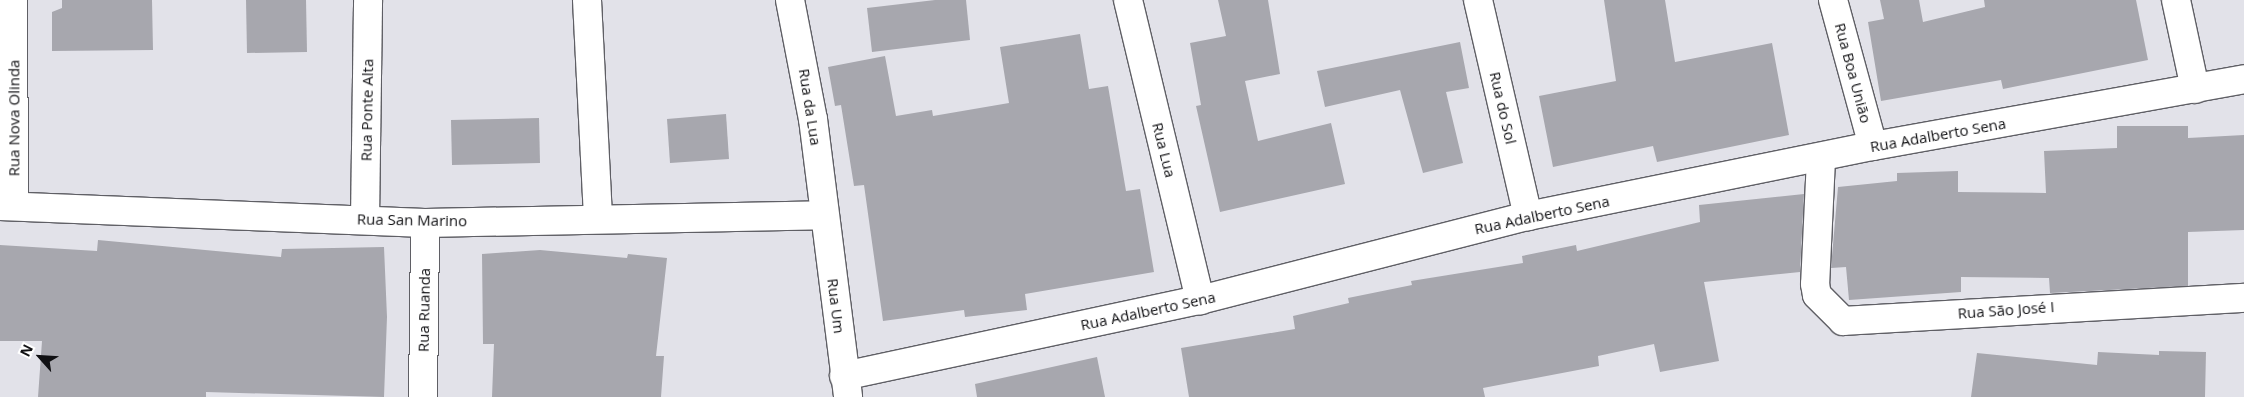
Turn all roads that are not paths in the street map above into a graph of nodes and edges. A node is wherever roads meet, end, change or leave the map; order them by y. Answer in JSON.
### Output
{"nodes":[{"id":1,"x":13,"y":0,"type":"edge"},
{"id":2,"x":368,"y":0,"type":"edge"},
{"id":3,"x":587,"y":0,"type":"edge"},
{"id":4,"x":790,"y":0,"type":"edge"},
{"id":5,"x":1128,"y":0,"type":"edge"},
{"id":6,"x":1478,"y":0,"type":"edge"},
{"id":7,"x":1833,"y":0,"type":"edge"},
{"id":8,"x":2176,"y":0,"type":"edge"},
{"id":9,"x":2244,"y":79,"type":"edge"},
{"id":10,"x":2195,"y":89,"type":"junction"},
{"id":11,"x":1873,"y":146,"type":"junction"},
{"id":12,"x":1821,"y":159,"type":"junction"},
{"id":13,"x":7,"y":206,"type":"edge"},
{"id":14,"x":824,"y":215,"type":"junction"},
{"id":15,"x":1528,"y":216,"type":"junction"},
{"id":16,"x":598,"y":219,"type":"junction"},
{"id":17,"x":365,"y":220,"type":"junction"},
{"id":18,"x":426,"y":223,"type":"junction"},
{"id":19,"x":2244,"y":298,"type":"edge"},
{"id":20,"x":1200,"y":300,"type":"junction"},
{"id":21,"x":846,"y":386,"type":"edge"},
{"id":22,"x":423,"y":397,"type":"edge"}],
"edges":[{"from":1,"to":13,"type":"street","name":"Rua Nova Olinda"},
{"from":2,"to":17,"type":"street","name":"Rua Ponte Alta"},
{"from":3,"to":16,"type":"street"},
{"from":4,"to":14,"type":"street","name":"Rua da Lua"},
{"from":5,"to":20,"type":"street","name":"Rua Lua"},
{"from":6,"to":15,"type":"street","name":"Rua do Sol"},
{"from":7,"to":11,"type":"street","name":"Rua Boa União"},
{"from":8,"to":10,"type":"street"},
{"from":9,"to":10,"type":"street","name":"Rua Adalberto Sena"},
{"from":10,"to":11,"type":"street","name":"Rua Adalberto Sena"},
{"from":11,"to":12,"type":"street","name":"Rua Adalberto Sena"},
{"from":12,"to":15,"type":"street","name":"Rua Adalberto Sena"},
{"from":12,"to":19,"type":"street","name":"Rua São José I"},
{"from":13,"to":17,"type":"street","name":"Rua San Marino"},
{"from":14,"to":16,"type":"street","name":"Rua San Marino"},
{"from":14,"to":21,"type":"street","name":"Rua Um"},
{"from":15,"to":20,"type":"street","name":"Rua Adalberto Sena"},
{"from":16,"to":18,"type":"street","name":"Rua San Marino"},
{"from":17,"to":18,"type":"street","name":"Rua San Marino"},
{"from":18,"to":22,"type":"street","name":"Rua Ruanda"},
{"from":20,"to":21,"type":"street","name":"Rua Adalberto Sena"}]}
